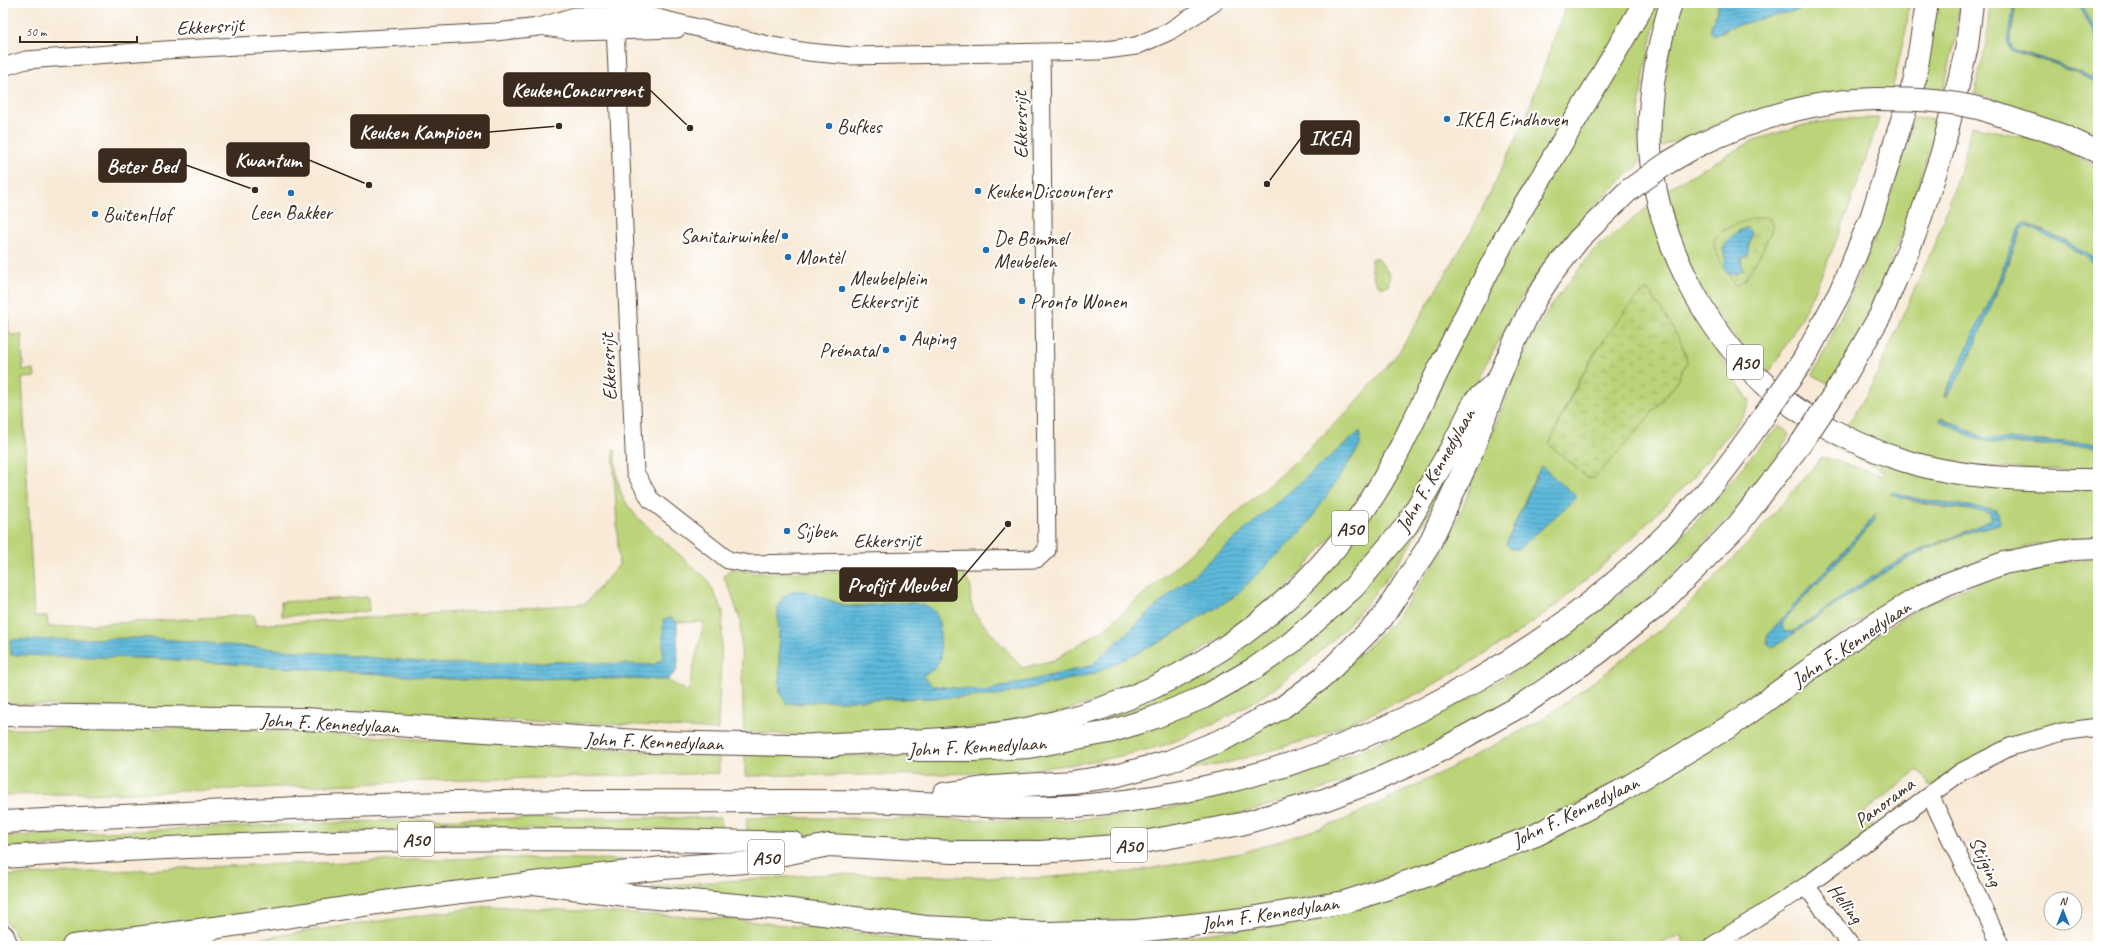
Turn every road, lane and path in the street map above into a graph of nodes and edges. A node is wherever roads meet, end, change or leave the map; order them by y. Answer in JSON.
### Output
{"nodes":[{"id":1,"x":1214,"y":3,"type":"edge"},
{"id":2,"x":1644,"y":3,"type":"edge"},
{"id":3,"x":1671,"y":3,"type":"edge"},
{"id":4,"x":1927,"y":3,"type":"edge"},
{"id":5,"x":1972,"y":3,"type":"edge"},
{"id":6,"x":615,"y":16,"type":"edge"},
{"id":7,"x":1041,"y":52,"type":"junction"},
{"id":8,"x":3,"y":54,"type":"edge"},
{"id":9,"x":26,"y":60,"type":"junction"},
{"id":10,"x":3,"y":67,"type":"edge"},
{"id":11,"x":2098,"y":152,"type":"edge"},
{"id":12,"x":1498,"y":380,"type":"junction"},
{"id":13,"x":2098,"y":480,"type":"edge"},
{"id":14,"x":2098,"y":548,"type":"edge"},
{"id":15,"x":3,"y":716,"type":"edge"},
{"id":16,"x":2098,"y":728,"type":"edge"},
{"id":17,"x":815,"y":745,"type":"junction"},
{"id":18,"x":1930,"y":795,"type":"junction"},
{"id":19,"x":894,"y":802,"type":"junction"},
{"id":20,"x":3,"y":822,"type":"edge"},
{"id":21,"x":829,"y":844,"type":"junction"},
{"id":22,"x":3,"y":857,"type":"edge"},
{"id":23,"x":534,"y":883,"type":"junction"},
{"id":24,"x":1806,"y":886,"type":"junction"},
{"id":25,"x":214,"y":928,"type":"junction"},
{"id":26,"x":3,"y":936,"type":"edge"},
{"id":27,"x":7,"y":946,"type":"edge"},
{"id":28,"x":73,"y":946,"type":"edge"},
{"id":29,"x":178,"y":946,"type":"edge"},
{"id":30,"x":1712,"y":946,"type":"edge"},
{"id":31,"x":1851,"y":946,"type":"edge"},
{"id":32,"x":2001,"y":946,"type":"edge"}],
"edges":[{"from":1,"to":7,"type":"street","name":"Ekkersrijt"},
{"from":2,"to":17,"type":"highway","number":"A50"},
{"from":3,"to":13,"type":"highway","number":"A50"},
{"from":4,"to":19,"type":"highway","number":"A50","bridge":true},
{"from":5,"to":21,"type":"highway","number":"A50","bridge":true},
{"from":6,"to":7,"type":"street","name":"Ekkersrijt"},
{"from":6,"to":7,"type":"street","name":"Ekkersrijt"},
{"from":6,"to":9,"type":"street","name":"Ekkersrijt"},
{"from":8,"to":9,"type":"street","name":"Ekkersrijt"},
{"from":9,"to":10,"type":"street","name":"Ekkersrijt"},
{"from":11,"to":12,"type":"highway","name":"John F. Kennedylaan","bridge":true},
{"from":12,"to":17,"type":"highway","name":"John F. Kennedylaan"},
{"from":12,"to":19,"type":"highway","number":"A50"},
{"from":14,"to":23,"type":"highway","name":"John F. Kennedylaan"},
{"from":15,"to":17,"type":"highway","name":"John F. Kennedylaan"},
{"from":16,"to":18,"type":"street","name":"Panorama"},
{"from":18,"to":24,"type":"street","name":"Panorama"},
{"from":18,"to":32,"type":"street","name":"Stijging"},
{"from":19,"to":20,"type":"highway","number":"A50"},
{"from":21,"to":22,"type":"highway","number":"A50"},
{"from":21,"to":23,"type":"highway","number":"A50"},
{"from":23,"to":25,"type":"highway","name":"John F. Kennedylaan"},
{"from":24,"to":30,"type":"street","name":"Panorama"},
{"from":24,"to":31,"type":"street","name":"Helling"},
{"from":25,"to":28,"type":"highway","name":"John F. Kennedylaan"},
{"from":25,"to":29,"type":"highway"},
{"from":26,"to":27,"type":"highway"}]}
